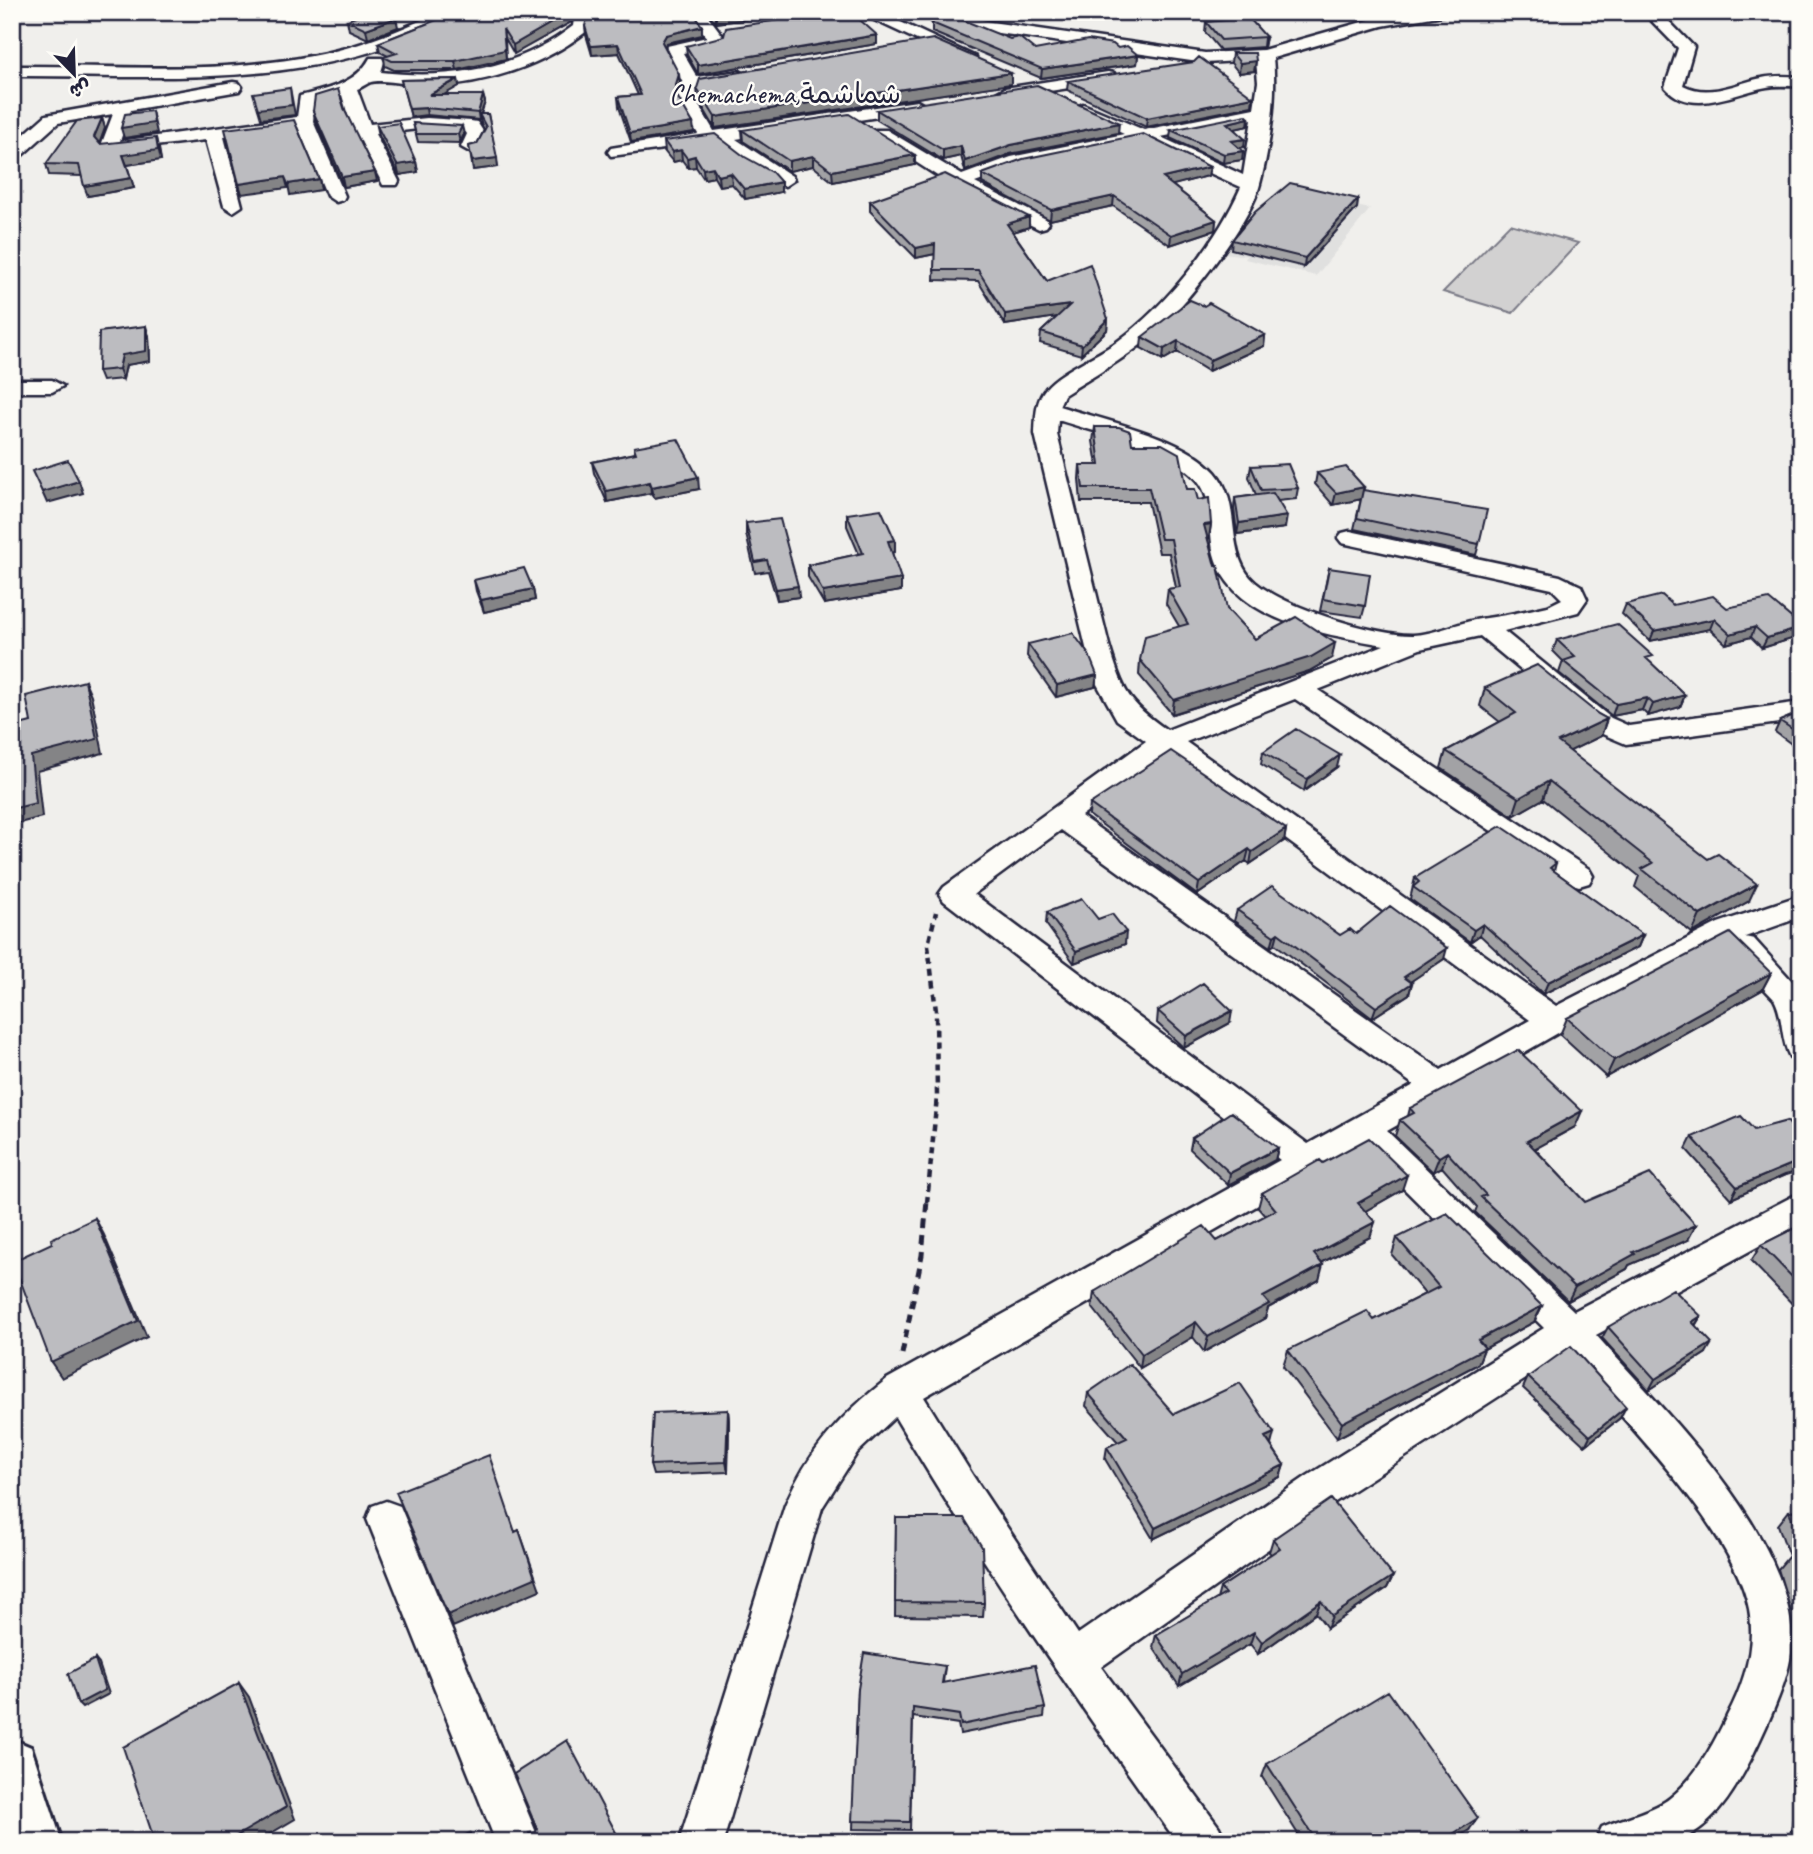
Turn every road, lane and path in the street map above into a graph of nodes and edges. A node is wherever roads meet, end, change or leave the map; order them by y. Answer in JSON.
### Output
{"nodes":[{"id":1,"x":454,"y":12,"type":"edge"},
{"id":2,"x":583,"y":12,"type":"edge"},
{"id":3,"x":696,"y":12,"type":"edge"},
{"id":4,"x":865,"y":12,"type":"edge"},
{"id":5,"x":923,"y":12,"type":"edge"},
{"id":6,"x":1437,"y":12,"type":"edge"},
{"id":7,"x":1651,"y":12,"type":"edge"},
{"id":8,"x":991,"y":27,"type":"junction"},
{"id":9,"x":938,"y":44,"type":"junction"},
{"id":10,"x":909,"y":47,"type":"edge"},
{"id":11,"x":367,"y":54,"type":"junction"},
{"id":12,"x":1264,"y":54,"type":"junction"},
{"id":13,"x":1217,"y":59,"type":"junction"},
{"id":14,"x":979,"y":61,"type":"edge"},
{"id":15,"x":1154,"y":69,"type":"edge"},
{"id":16,"x":12,"y":71,"type":"edge"},
{"id":17,"x":1004,"y":72,"type":"edge"},
{"id":18,"x":755,"y":73,"type":"edge"},
{"id":19,"x":297,"y":74,"type":"junction"},
{"id":20,"x":1129,"y":74,"type":"edge"},
{"id":21,"x":367,"y":76,"type":"junction"},
{"id":22,"x":1801,"y":82,"type":"edge"},
{"id":23,"x":692,"y":83,"type":"junction"},
{"id":24,"x":348,"y":88,"type":"junction"},
{"id":25,"x":1042,"y":88,"type":"junction"},
{"id":26,"x":987,"y":96,"type":"edge"},
{"id":27,"x":306,"y":100,"type":"junction"},
{"id":28,"x":932,"y":104,"type":"edge"},
{"id":29,"x":124,"y":106,"type":"junction"},
{"id":30,"x":1261,"y":112,"type":"junction"},
{"id":31,"x":852,"y":115,"type":"junction"},
{"id":32,"x":304,"y":121,"type":"junction"},
{"id":33,"x":366,"y":130,"type":"junction"},
{"id":34,"x":1142,"y":134,"type":"junction"},
{"id":35,"x":214,"y":135,"type":"junction"},
{"id":36,"x":714,"y":136,"type":"junction"},
{"id":37,"x":470,"y":147,"type":"edge"},
{"id":38,"x":617,"y":152,"type":"dead end"},
{"id":39,"x":12,"y":155,"type":"edge"},
{"id":40,"x":785,"y":180,"type":"dead end"},
{"id":41,"x":390,"y":181,"type":"dead end"},
{"id":42,"x":960,"y":181,"type":"junction"},
{"id":43,"x":1251,"y":185,"type":"junction"},
{"id":44,"x":336,"y":196,"type":"dead end"},
{"id":45,"x":233,"y":206,"type":"dead end"},
{"id":46,"x":1039,"y":223,"type":"dead end"},
{"id":47,"x":12,"y":386,"type":"edge"},
{"id":48,"x":52,"y":386,"type":"dead end"},
{"id":49,"x":1047,"y":409,"type":"junction"},
{"id":50,"x":1350,"y":538,"type":"dead end"},
{"id":51,"x":1483,"y":626,"type":"junction"},
{"id":52,"x":1413,"y":643,"type":"junction"},
{"id":53,"x":1299,"y":690,"type":"junction"},
{"id":54,"x":1801,"y":710,"type":"edge"},
{"id":55,"x":1164,"y":741,"type":"junction"},
{"id":56,"x":1063,"y":817,"type":"junction"},
{"id":57,"x":1579,"y":876,"type":"dead end"},
{"id":58,"x":954,"y":894,"type":"junction"},
{"id":59,"x":1801,"y":906,"type":"edge"},
{"id":60,"x":1728,"y":931,"type":"junction"},
{"id":61,"x":1554,"y":1021,"type":"junction"},
{"id":62,"x":1801,"y":1048,"type":"edge"},
{"id":63,"x":1438,"y":1085,"type":"junction"},
{"id":64,"x":1362,"y":1127,"type":"junction"},
{"id":65,"x":1304,"y":1160,"type":"junction"},
{"id":66,"x":1801,"y":1206,"type":"edge"},
{"id":67,"x":1570,"y":1331,"type":"junction"},
{"id":68,"x":900,"y":1391,"type":"junction"},
{"id":69,"x":386,"y":1519,"type":"dead end"},
{"id":70,"x":1073,"y":1662,"type":"junction"},
{"id":71,"x":12,"y":1766,"type":"edge"},
{"id":72,"x":1638,"y":1839,"type":"edge"},
{"id":73,"x":34,"y":1842,"type":"edge"},
{"id":74,"x":518,"y":1842,"type":"edge"},
{"id":75,"x":701,"y":1842,"type":"edge"},
{"id":76,"x":1204,"y":1842,"type":"edge"}],
"edges":[{"from":1,"to":11,"type":"street"},
{"from":2,"to":21,"type":"street"},
{"from":3,"to":23,"type":"street"},
{"from":4,"to":9,"type":"street"},
{"from":5,"to":8,"type":"street"},
{"from":6,"to":12,"type":"street"},
{"from":7,"to":22,"type":"street"},
{"from":8,"to":9,"type":"street"},
{"from":8,"to":13,"type":"street"},
{"from":9,"to":10,"type":"street"},
{"from":9,"to":14,"type":"street"},
{"from":11,"to":16,"type":"street"},
{"from":11,"to":19,"type":"street"},
{"from":11,"to":21,"type":"street"},
{"from":12,"to":13,"type":"street"},
{"from":12,"to":30,"type":"street"},
{"from":13,"to":15,"type":"street"},
{"from":17,"to":25,"type":"street"},
{"from":18,"to":23,"type":"street"},
{"from":19,"to":27,"type":"street"},
{"from":19,"to":29,"type":"street"},
{"from":20,"to":25,"type":"street"},
{"from":21,"to":24,"type":"street"},
{"from":23,"to":36,"type":"street"},
{"from":24,"to":27,"type":"street"},
{"from":24,"to":33,"type":"street"},
{"from":25,"to":26,"type":"street"},
{"from":25,"to":34,"type":"street"},
{"from":27,"to":32,"type":"street"},
{"from":28,"to":31,"type":"street"},
{"from":29,"to":35,"type":"street"},
{"from":29,"to":39,"type":"street"},
{"from":30,"to":34,"type":"street"},
{"from":30,"to":43,"type":"street"},
{"from":31,"to":36,"type":"street"},
{"from":31,"to":42,"type":"street"},
{"from":32,"to":35,"type":"street"},
{"from":32,"to":44,"type":"street"},
{"from":33,"to":37,"type":"street"},
{"from":33,"to":41,"type":"street"},
{"from":34,"to":42,"type":"street"},
{"from":34,"to":43,"type":"street"},
{"from":35,"to":45,"type":"street"},
{"from":36,"to":38,"type":"street"},
{"from":36,"to":40,"type":"street"},
{"from":42,"to":46,"type":"street"},
{"from":43,"to":49,"type":"street"},
{"from":47,"to":48,"type":"street"},
{"from":49,"to":52,"type":"street"},
{"from":49,"to":55,"type":"street"},
{"from":50,"to":51,"type":"street"},
{"from":51,"to":52,"type":"street"},
{"from":51,"to":54,"type":"street"},
{"from":52,"to":53,"type":"street"},
{"from":53,"to":55,"type":"street"},
{"from":53,"to":57,"type":"street"},
{"from":55,"to":56,"type":"street"},
{"from":55,"to":61,"type":"street"},
{"from":56,"to":58,"type":"street"},
{"from":56,"to":63,"type":"street"},
{"from":58,"to":65,"type":"street"},
{"from":58,"to":68,"type":"path"},
{"from":59,"to":60,"type":"street"},
{"from":60,"to":61,"type":"street"},
{"from":60,"to":62,"type":"street"},
{"from":61,"to":63,"type":"street"},
{"from":63,"to":64,"type":"street"},
{"from":64,"to":65,"type":"street"},
{"from":64,"to":67,"type":"street"},
{"from":65,"to":68,"type":"street"},
{"from":66,"to":67,"type":"street"},
{"from":67,"to":70,"type":"street"},
{"from":67,"to":72,"type":"street"},
{"from":68,"to":70,"type":"street"},
{"from":68,"to":75,"type":"street"},
{"from":69,"to":74,"type":"street"},
{"from":70,"to":76,"type":"street"},
{"from":71,"to":73,"type":"main road"}]}
